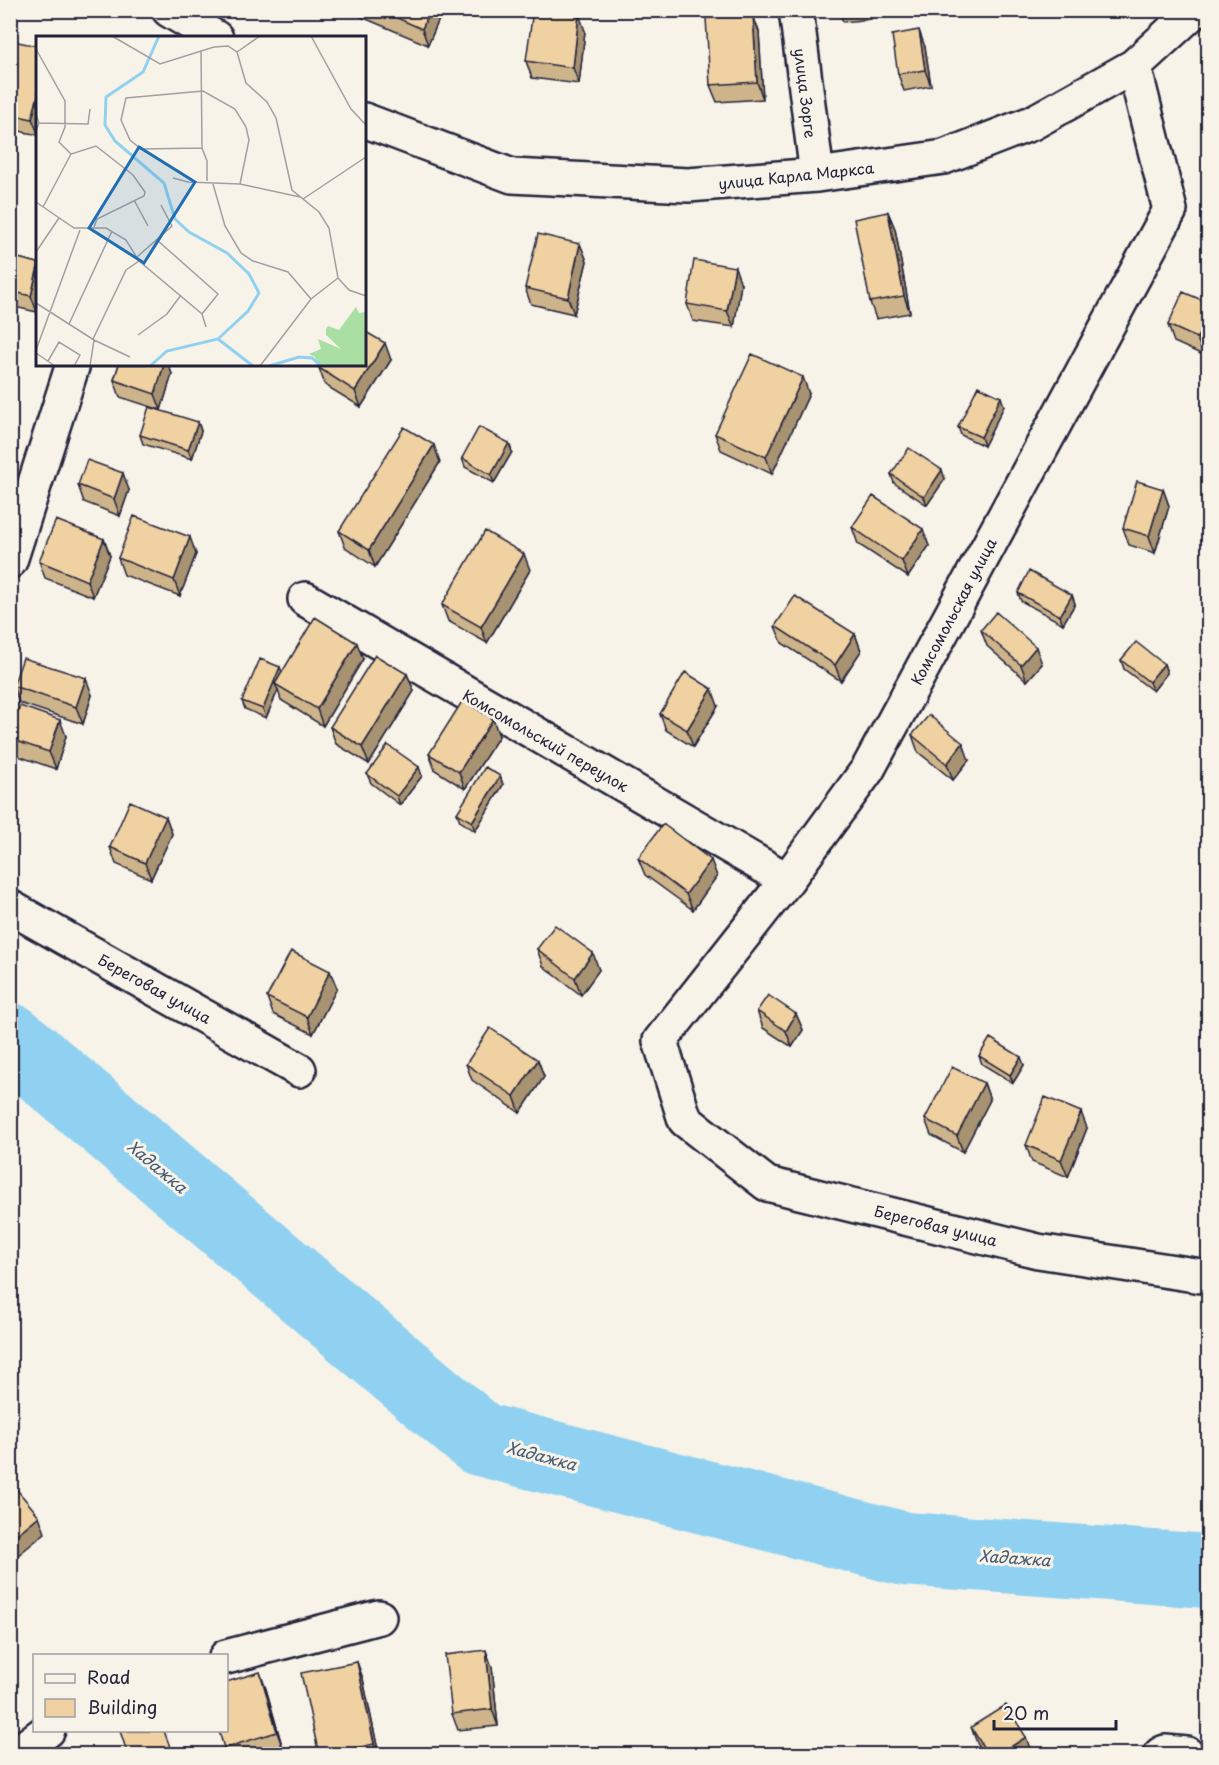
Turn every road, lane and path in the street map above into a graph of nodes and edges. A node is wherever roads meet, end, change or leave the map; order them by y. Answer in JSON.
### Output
{"nodes":[{"id":1,"x":796,"y":10,"type":"edge"},
{"id":2,"x":1195,"y":10,"type":"edge"},
{"id":3,"x":174,"y":22,"type":"edge"},
{"id":4,"x":211,"y":36,"type":"edge"},
{"id":5,"x":1134,"y":66,"type":"junction"},
{"id":6,"x":366,"y":121,"type":"edge"},
{"id":7,"x":817,"y":175,"type":"junction"},
{"id":8,"x":72,"y":366,"type":"edge"},
{"id":9,"x":22,"y":477,"type":"edge"},
{"id":10,"x":10,"y":561,"type":"edge"},
{"id":11,"x":305,"y":599,"type":"dead end"},
{"id":12,"x":787,"y":880,"type":"junction"},
{"id":13,"x":10,"y":907,"type":"edge"},
{"id":14,"x":299,"y":1070,"type":"dead end"},
{"id":15,"x":685,"y":1120,"type":"joint"},
{"id":16,"x":1209,"y":1277,"type":"edge"},
{"id":17,"x":379,"y":1617,"type":"dead end"},
{"id":18,"x":228,"y":1656,"type":"edge"},
{"id":19,"x":47,"y":1732,"type":"edge"},
{"id":20,"x":16,"y":1755,"type":"edge"},
{"id":21,"x":1161,"y":1755,"type":"edge"},
{"id":22,"x":1187,"y":1755,"type":"edge"}],
"edges":[{"from":1,"to":7,"type":"street","name":"улица Зорге"},
{"from":2,"to":5,"type":"street","name":"улица Карла Маркса"},
{"from":3,"to":4,"type":"street"},
{"from":5,"to":7,"type":"street","name":"улица Карла Маркса"},
{"from":5,"to":12,"type":"street","name":"Комсомольская улица"},
{"from":6,"to":7,"type":"street","name":"улица Карла Маркса"},
{"from":8,"to":9,"type":"street"},
{"from":9,"to":10,"type":"street"},
{"from":11,"to":12,"type":"street","name":"Комсомольский переулок"},
{"from":12,"to":15,"type":"street","name":"Комсомольская улица"},
{"from":13,"to":14,"type":"street","name":"Береговая улица"},
{"from":15,"to":16,"type":"street","name":"Береговая улица"},
{"from":17,"to":18,"type":"street"},
{"from":19,"to":20,"type":"street"},
{"from":21,"to":22,"type":"street"}]}
